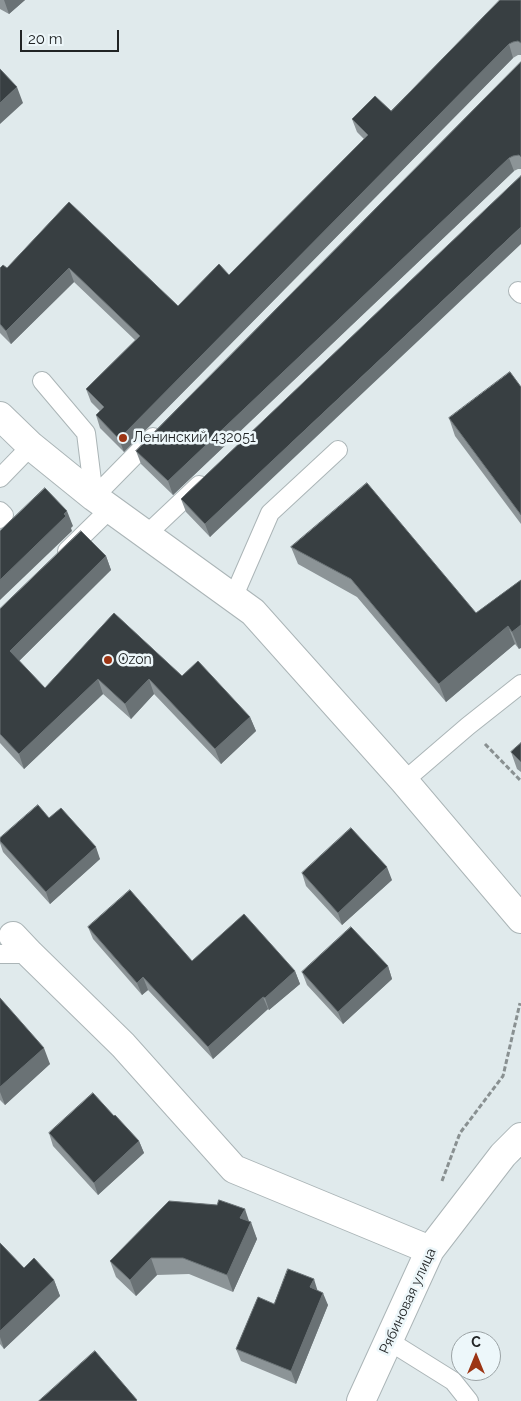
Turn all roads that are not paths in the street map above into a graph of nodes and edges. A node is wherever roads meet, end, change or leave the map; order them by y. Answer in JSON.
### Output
{"nodes":[{"id":1,"x":42,"y":381,"type":"dead end"},
{"id":2,"x":0,"y":416,"type":"edge"},
{"id":3,"x":164,"y":426,"type":"edge"},
{"id":4,"x":31,"y":446,"type":"junction"},
{"id":5,"x":338,"y":450,"type":"dead end"},
{"id":6,"x":211,"y":473,"type":"edge"},
{"id":7,"x":0,"y":478,"type":"edge"},
{"id":8,"x":102,"y":503,"type":"junction"},
{"id":9,"x":0,"y":511,"type":"edge"},
{"id":10,"x":0,"y":519,"type":"edge"},
{"id":11,"x":146,"y":535,"type":"junction"},
{"id":12,"x":55,"y":562,"type":"edge"},
{"id":13,"x":233,"y":598,"type":"junction"},
{"id":14,"x":521,"y":684,"type":"edge"},
{"id":15,"x":404,"y":781,"type":"junction"},
{"id":16,"x":521,"y":919,"type":"edge"},
{"id":17,"x":14,"y":948,"type":"edge"},
{"id":18,"x":521,"y":1137,"type":"edge"},
{"id":19,"x":430,"y":1250,"type":"junction"},
{"id":20,"x":389,"y":1340,"type":"junction"},
{"id":21,"x":361,"y":1401,"type":"edge"},
{"id":22,"x":469,"y":1401,"type":"edge"}],
"edges":[{"from":1,"to":8,"type":"lane"},
{"from":2,"to":4,"type":"street"},
{"from":3,"to":8,"type":"lane"},
{"from":4,"to":7,"type":"lane"},
{"from":4,"to":8,"type":"street"},
{"from":5,"to":13,"type":"lane"},
{"from":6,"to":11,"type":"lane"},
{"from":8,"to":11,"type":"street"},
{"from":8,"to":12,"type":"lane"},
{"from":9,"to":10,"type":"lane"},
{"from":11,"to":13,"type":"street"},
{"from":13,"to":15,"type":"street"},
{"from":14,"to":15,"type":"lane"},
{"from":15,"to":16,"type":"street"},
{"from":17,"to":19,"type":"street"},
{"from":18,"to":19,"type":"street","name":"Рябиновая улица"},
{"from":19,"to":20,"type":"street","name":"Рябиновая улица"},
{"from":20,"to":21,"type":"street","name":"Рябиновая улица"},
{"from":20,"to":22,"type":"lane"}]}
